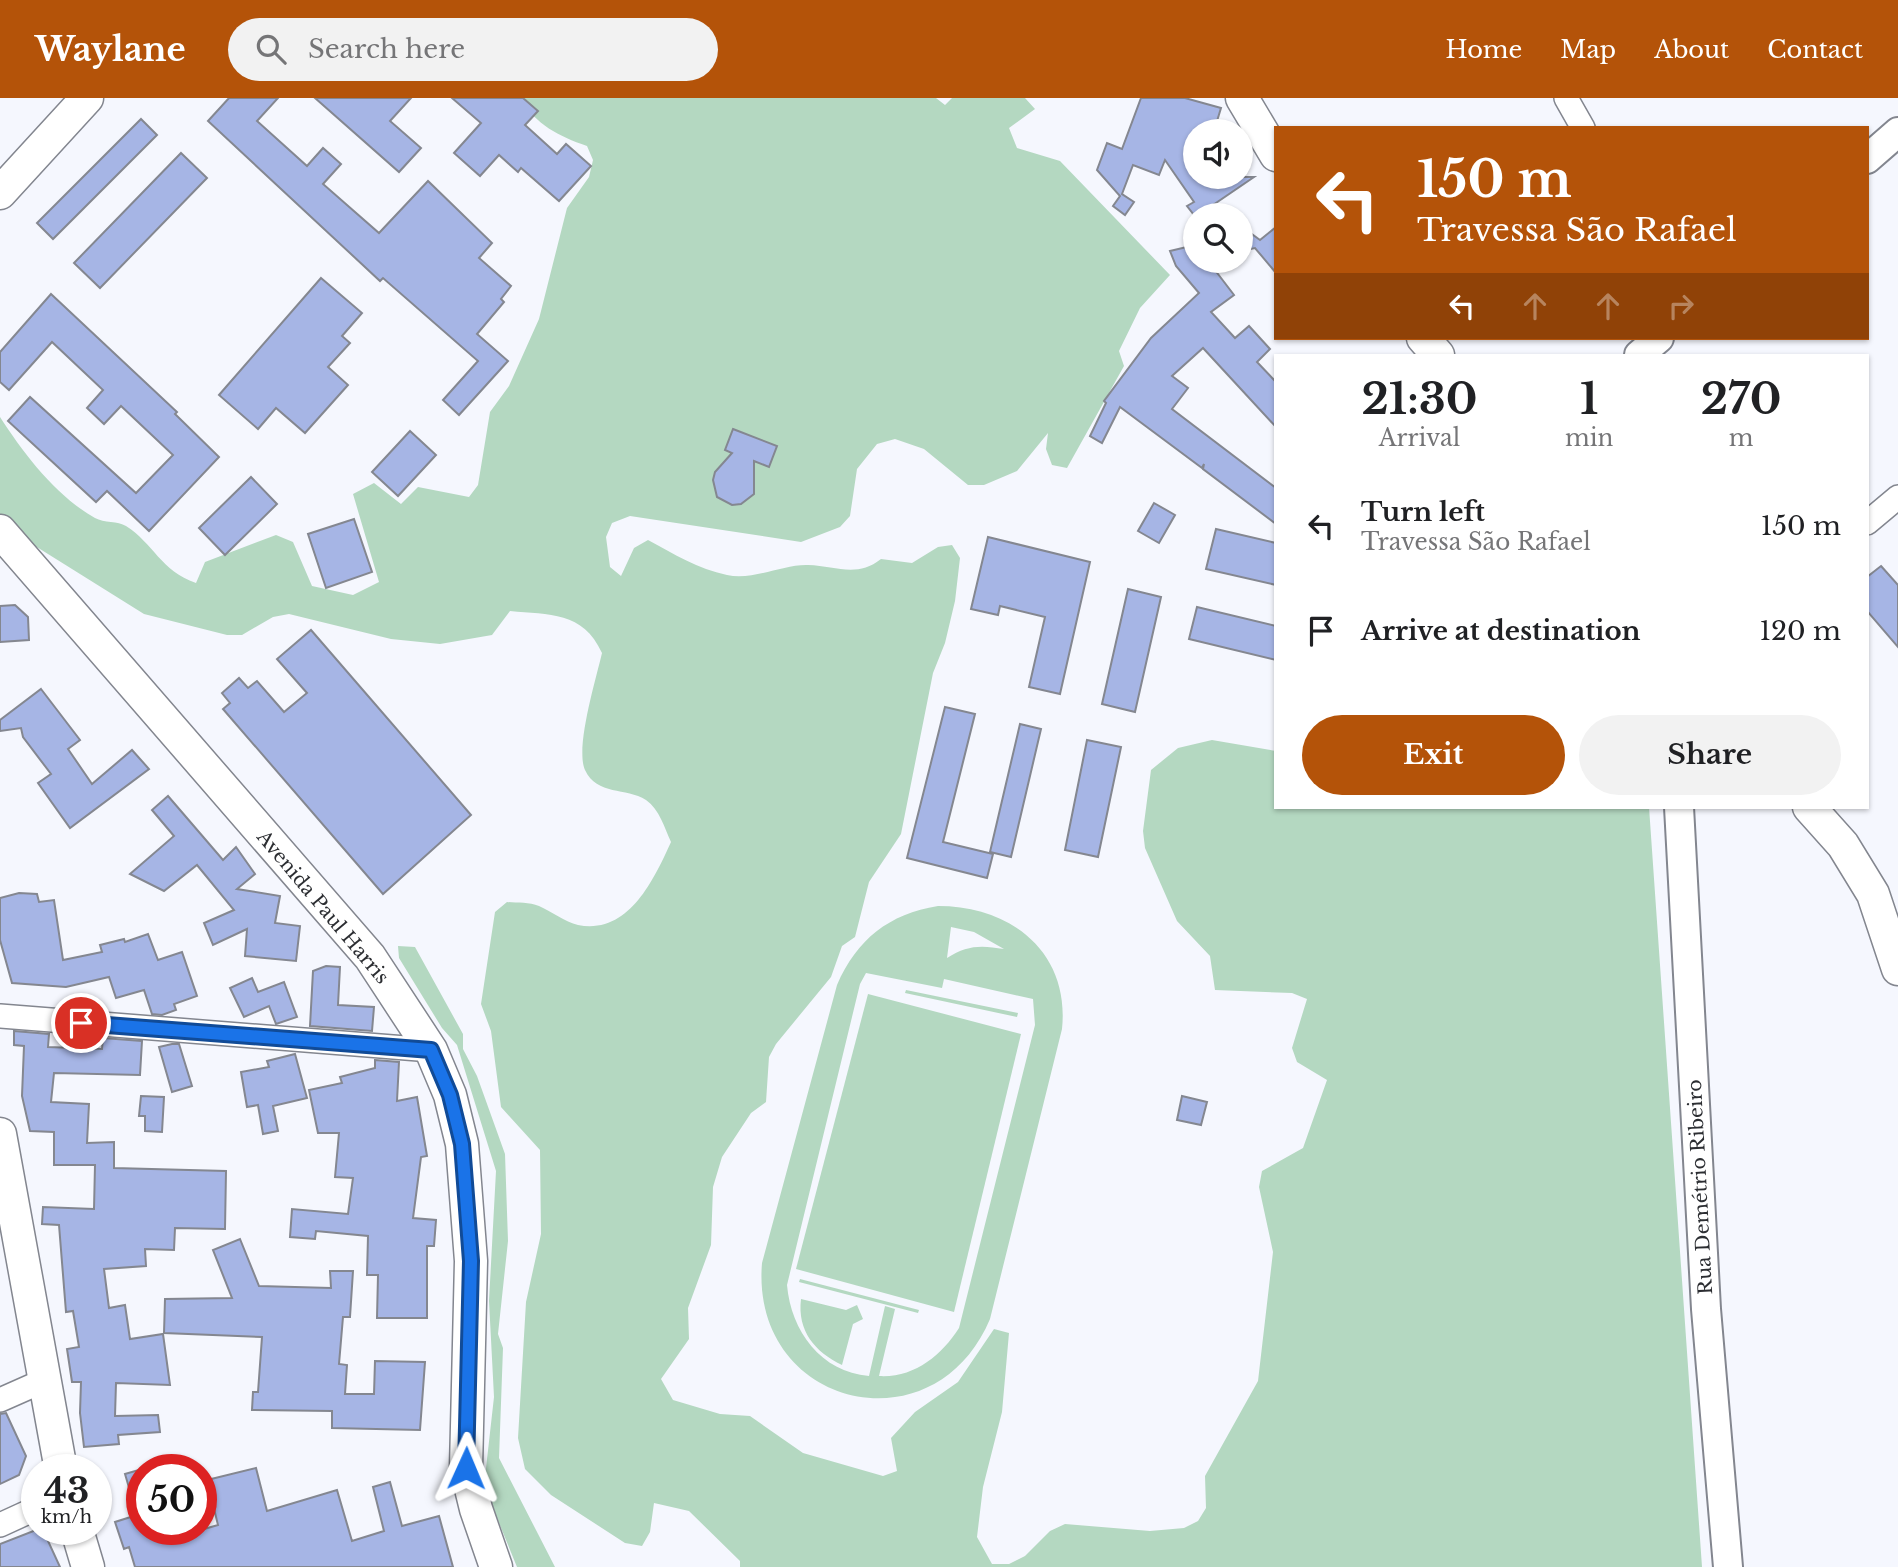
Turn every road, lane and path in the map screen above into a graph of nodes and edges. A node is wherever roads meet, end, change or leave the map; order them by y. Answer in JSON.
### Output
{"nodes":[{"id":1,"x":87,"y":98,"type":"edge"},
{"id":2,"x":1242,"y":98,"type":"edge"},
{"id":3,"x":1566,"y":98,"type":"edge"},
{"id":4,"x":1582,"y":126,"type":"edge"},
{"id":5,"x":1898,"y":132,"type":"edge"},
{"id":6,"x":1274,"y":152,"type":"edge"},
{"id":7,"x":1869,"y":157,"type":"edge"},
{"id":8,"x":0,"y":193,"type":"edge"},
{"id":9,"x":1425,"y":340,"type":"edge"},
{"id":10,"x":1657,"y":340,"type":"edge"},
{"id":11,"x":1437,"y":354,"type":"edge"},
{"id":12,"x":1640,"y":354,"type":"edge"},
{"id":13,"x":1898,"y":497,"type":"edge"},
{"id":14,"x":1869,"y":521,"type":"edge"},
{"id":15,"x":0,"y":531,"type":"edge"},
{"id":16,"x":1679,"y":809,"type":"edge"},
{"id":17,"x":1811,"y":809,"type":"edge"},
{"id":18,"x":1898,"y":969,"type":"edge"},
{"id":19,"x":0,"y":1016,"type":"edge"},
{"id":20,"x":431,"y":1050,"type":"junction"},
{"id":21,"x":0,"y":1134,"type":"edge"},
{"id":22,"x":43,"y":1381,"type":"junction"},
{"id":23,"x":0,"y":1400,"type":"edge"},
{"id":24,"x":58,"y":1454,"type":"edge"},
{"id":25,"x":21,"y":1515,"type":"edge"},
{"id":26,"x":0,"y":1525,"type":"edge"},
{"id":27,"x":81,"y":1545,"type":"edge"},
{"id":28,"x":88,"y":1567,"type":"edge"},
{"id":29,"x":496,"y":1567,"type":"edge"},
{"id":30,"x":1728,"y":1567,"type":"edge"}],
"edges":[{"from":1,"to":8,"type":"main road"},
{"from":2,"to":6,"type":"main road"},
{"from":3,"to":4,"type":"street"},
{"from":5,"to":7,"type":"street"},
{"from":9,"to":11,"type":"main road"},
{"from":10,"to":12,"type":"street"},
{"from":13,"to":14,"type":"street"},
{"from":15,"to":20,"type":"main road","name":"Avenida Paul Harris"},
{"from":16,"to":30,"type":"street","name":"Rua Demétrio Ribeiro"},
{"from":17,"to":18,"type":"main road"},
{"from":19,"to":20,"type":"street"},
{"from":20,"to":29,"type":"main road","name":"Avenida Paul Harris"},
{"from":21,"to":22,"type":"main road"},
{"from":22,"to":23,"type":"street"},
{"from":22,"to":24,"type":"main road"},
{"from":25,"to":26,"type":"street"},
{"from":27,"to":28,"type":"main road"}]}
